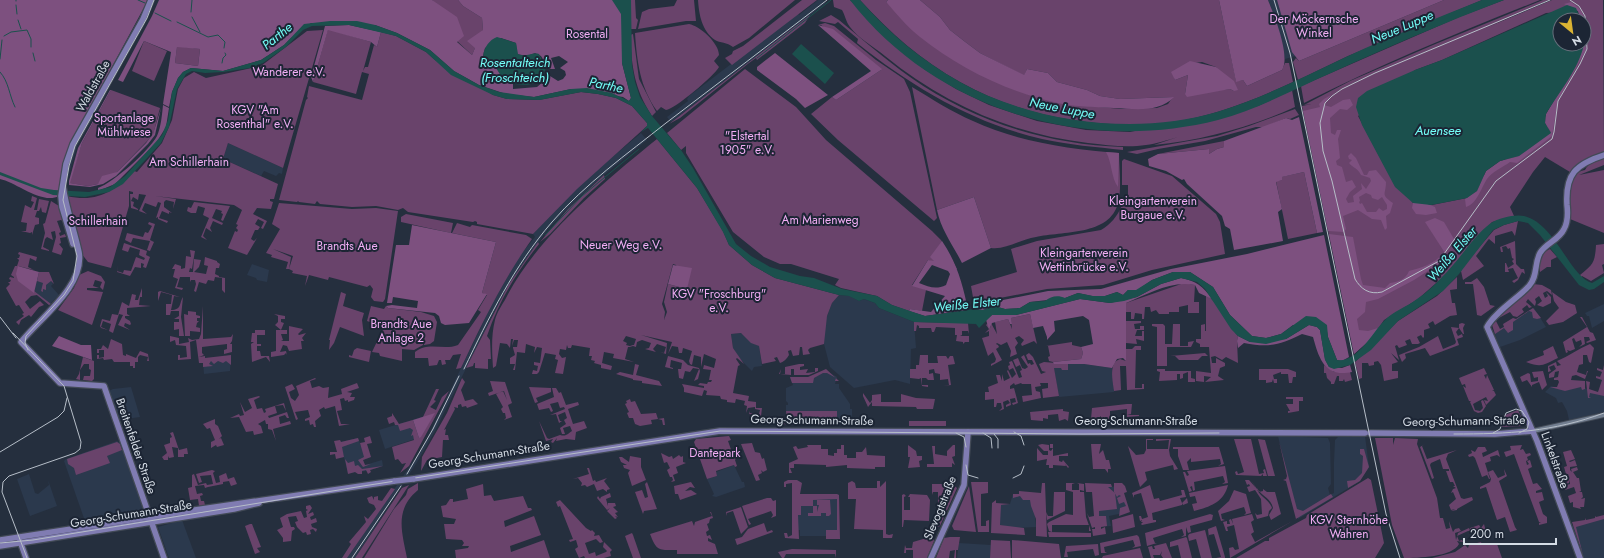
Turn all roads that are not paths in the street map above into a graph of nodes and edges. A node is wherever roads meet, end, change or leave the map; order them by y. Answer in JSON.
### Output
{"nodes":[{"id":1,"x":151,"y":0,"type":"edge"},
{"id":2,"x":1604,"y":155,"type":"edge"},
{"id":3,"x":104,"y":386,"type":"joint"},
{"id":4,"x":1604,"y":415,"type":"edge"},
{"id":5,"x":1533,"y":431,"type":"junction"},
{"id":6,"x":968,"y":432,"type":"junction"},
{"id":7,"x":150,"y":520,"type":"junction"},
{"id":8,"x":0,"y":540,"type":"edge"},
{"id":9,"x":20,"y":540,"type":"junction"},
{"id":10,"x":0,"y":546,"type":"edge"},
{"id":11,"x":26,"y":558,"type":"edge"},
{"id":12,"x":164,"y":558,"type":"edge"},
{"id":13,"x":932,"y":558,"type":"edge"},
{"id":14,"x":1580,"y":558,"type":"edge"}],
"edges":[{"from":1,"to":3,"type":"main road","name":"Waldstraße"},
{"from":2,"to":5,"type":"main road","name":"Linkelstraße"},
{"from":3,"to":7,"type":"main road","name":"Breitenfelder Straße"},
{"from":4,"to":5,"type":"street","name":"Georg-Schumann-Straße"},
{"from":5,"to":6,"type":"main road","name":"Georg-Schumann-Straße"},
{"from":5,"to":14,"type":"main road","name":"Linkelstraße"},
{"from":6,"to":7,"type":"main road","name":"Georg-Schumann-Straße","bridge":true},
{"from":6,"to":13,"type":"main road","name":"Slevogtstraße"},
{"from":7,"to":9,"type":"main road","name":"Georg-Schumann-Straße"},
{"from":7,"to":12,"type":"main road","name":"Breitenfelder Straße"},
{"from":8,"to":9,"type":"main road","name":"Georg-Schumann-Straße"},
{"from":9,"to":10,"type":"main road","name":"Georg-Schumann-Straße"},
{"from":9,"to":11,"type":"main road"}]}
